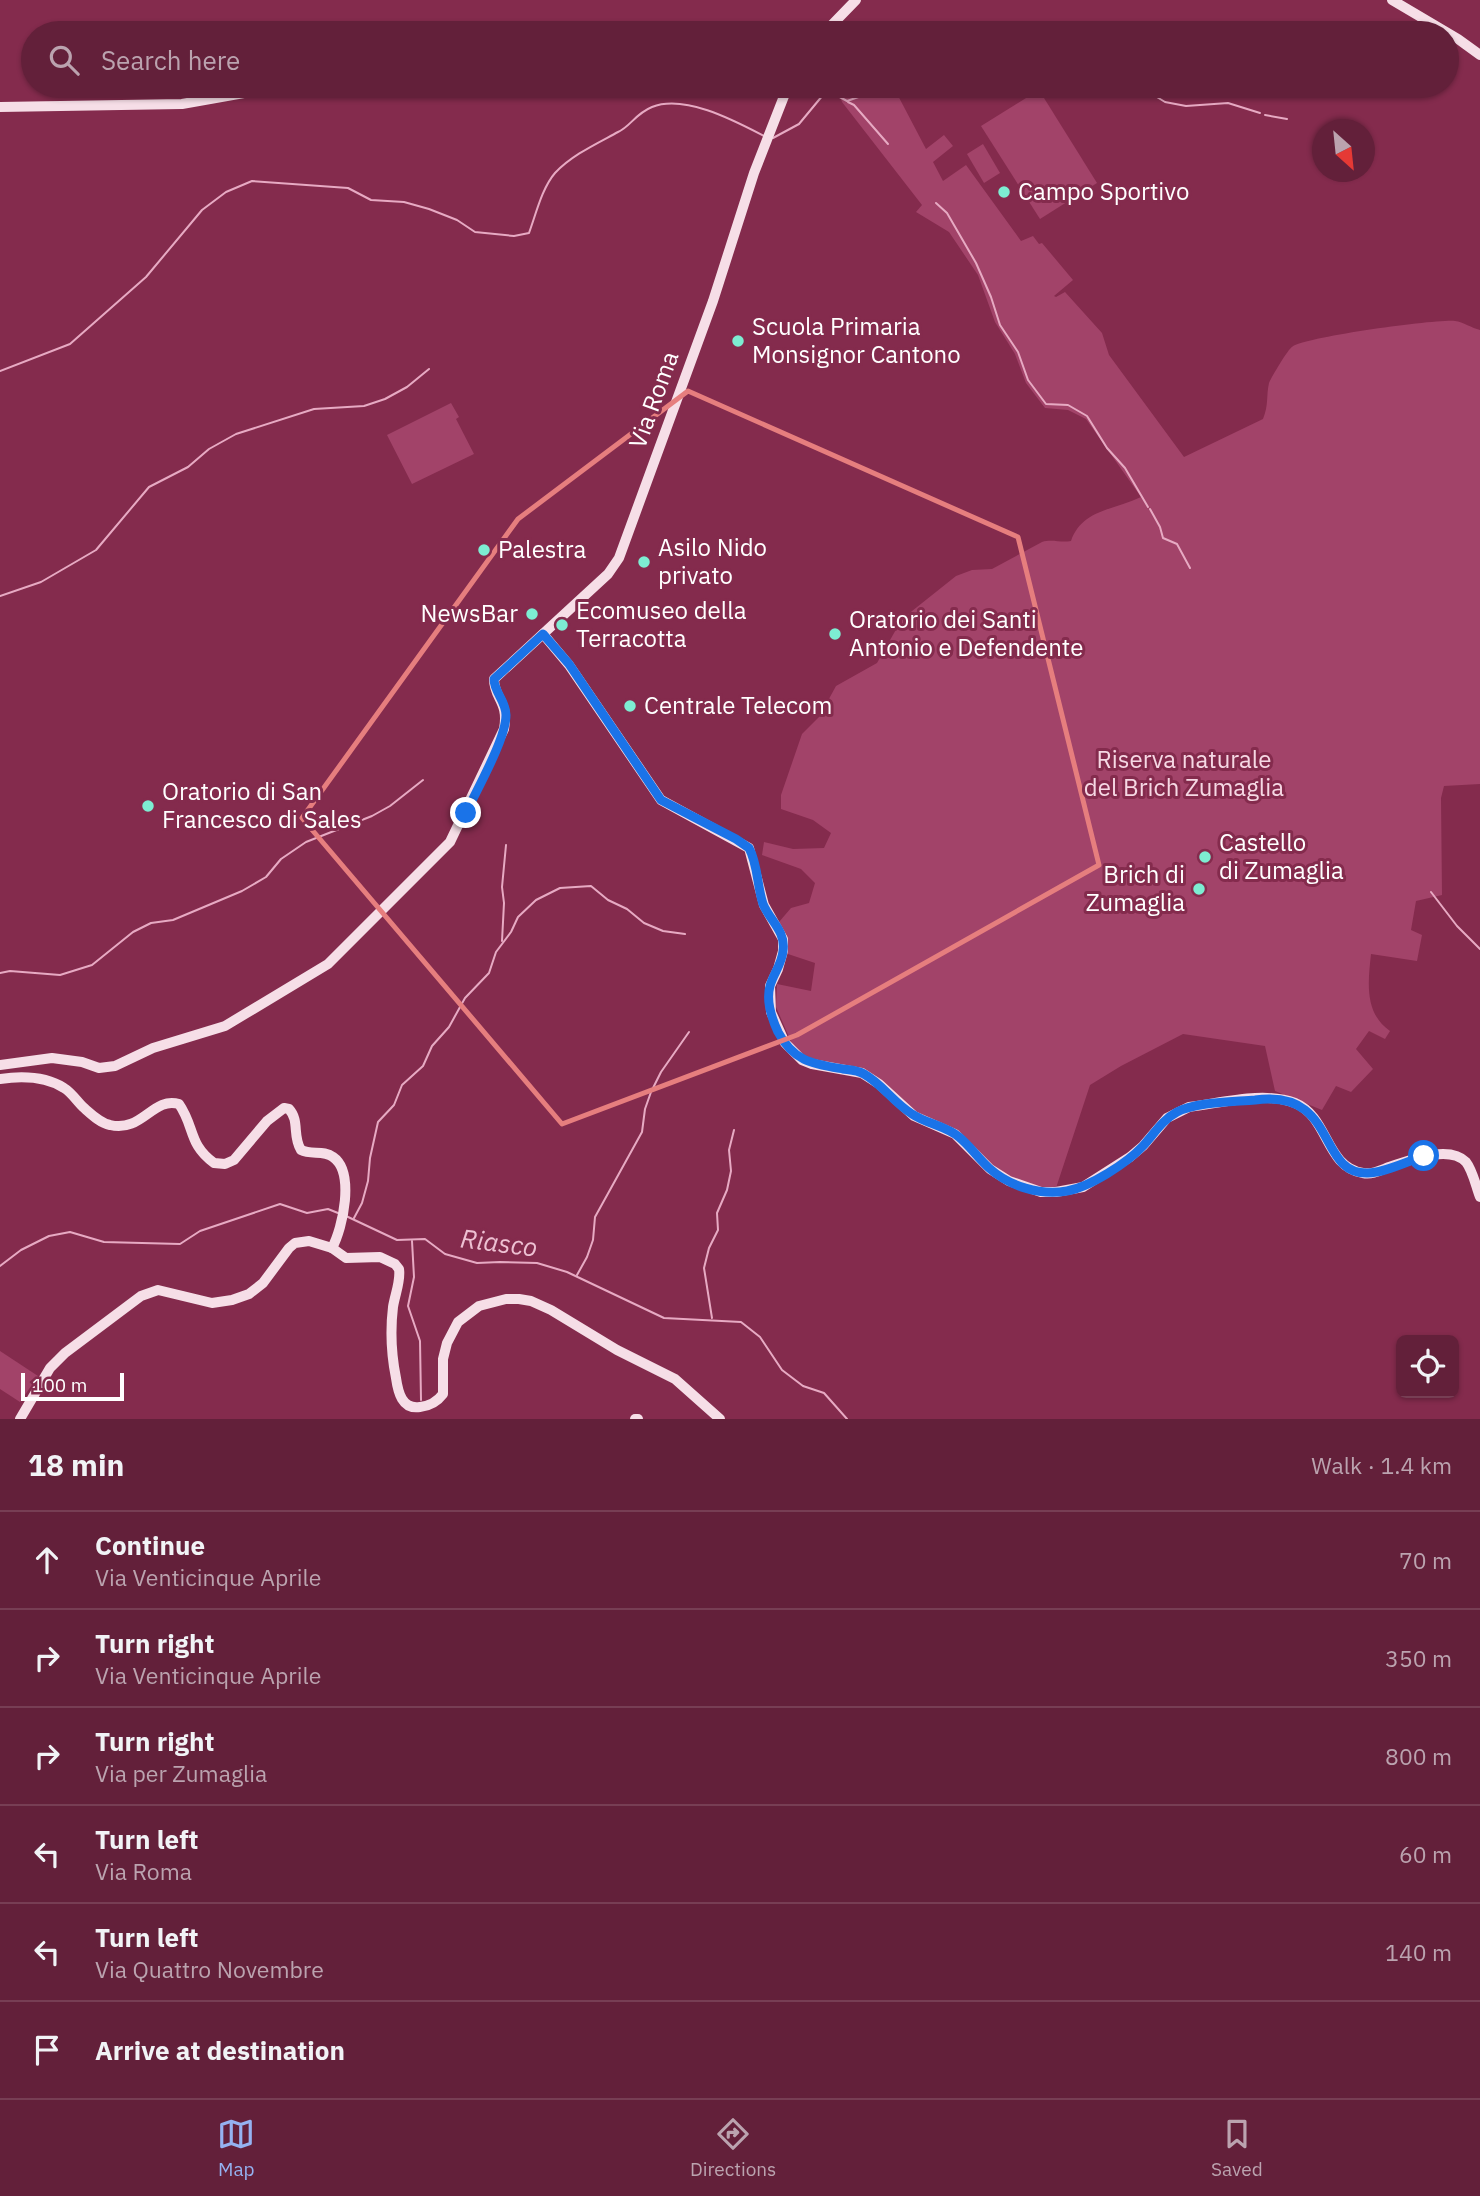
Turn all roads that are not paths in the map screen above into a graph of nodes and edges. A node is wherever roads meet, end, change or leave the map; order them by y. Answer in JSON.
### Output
{"nodes":[{"id":1,"x":856,"y":0,"type":"edge"},
{"id":2,"x":1392,"y":0,"type":"edge"},
{"id":3,"x":836,"y":21,"type":"edge"},
{"id":4,"x":1428,"y":21,"type":"edge"},
{"id":5,"x":1459,"y":40,"type":"edge"},
{"id":6,"x":1480,"y":55,"type":"edge"},
{"id":7,"x":216,"y":98,"type":"edge"},
{"id":8,"x":783,"y":98,"type":"edge"},
{"id":9,"x":0,"y":107,"type":"edge"},
{"id":10,"x":543,"y":634,"type":"junction"},
{"id":11,"x":0,"y":1065,"type":"edge"},
{"id":12,"x":0,"y":1079,"type":"edge"},
{"id":13,"x":1480,"y":1197,"type":"edge"},
{"id":14,"x":332,"y":1248,"type":"junction"},
{"id":15,"x":20,"y":1419,"type":"edge"},
{"id":16,"x":720,"y":1419,"type":"edge"}],
"edges":[{"from":1,"to":3,"type":"street"},
{"from":2,"to":4,"type":"street"},
{"from":5,"to":6,"type":"street"},
{"from":7,"to":9,"type":"street"},
{"from":8,"to":10,"type":"street","name":"Via Roma"},
{"from":10,"to":11,"type":"street","name":"Via Roma"},
{"from":10,"to":13,"type":"street"},
{"from":12,"to":14,"type":"street"},
{"from":14,"to":15,"type":"street"},
{"from":14,"to":16,"type":"street"}]}
